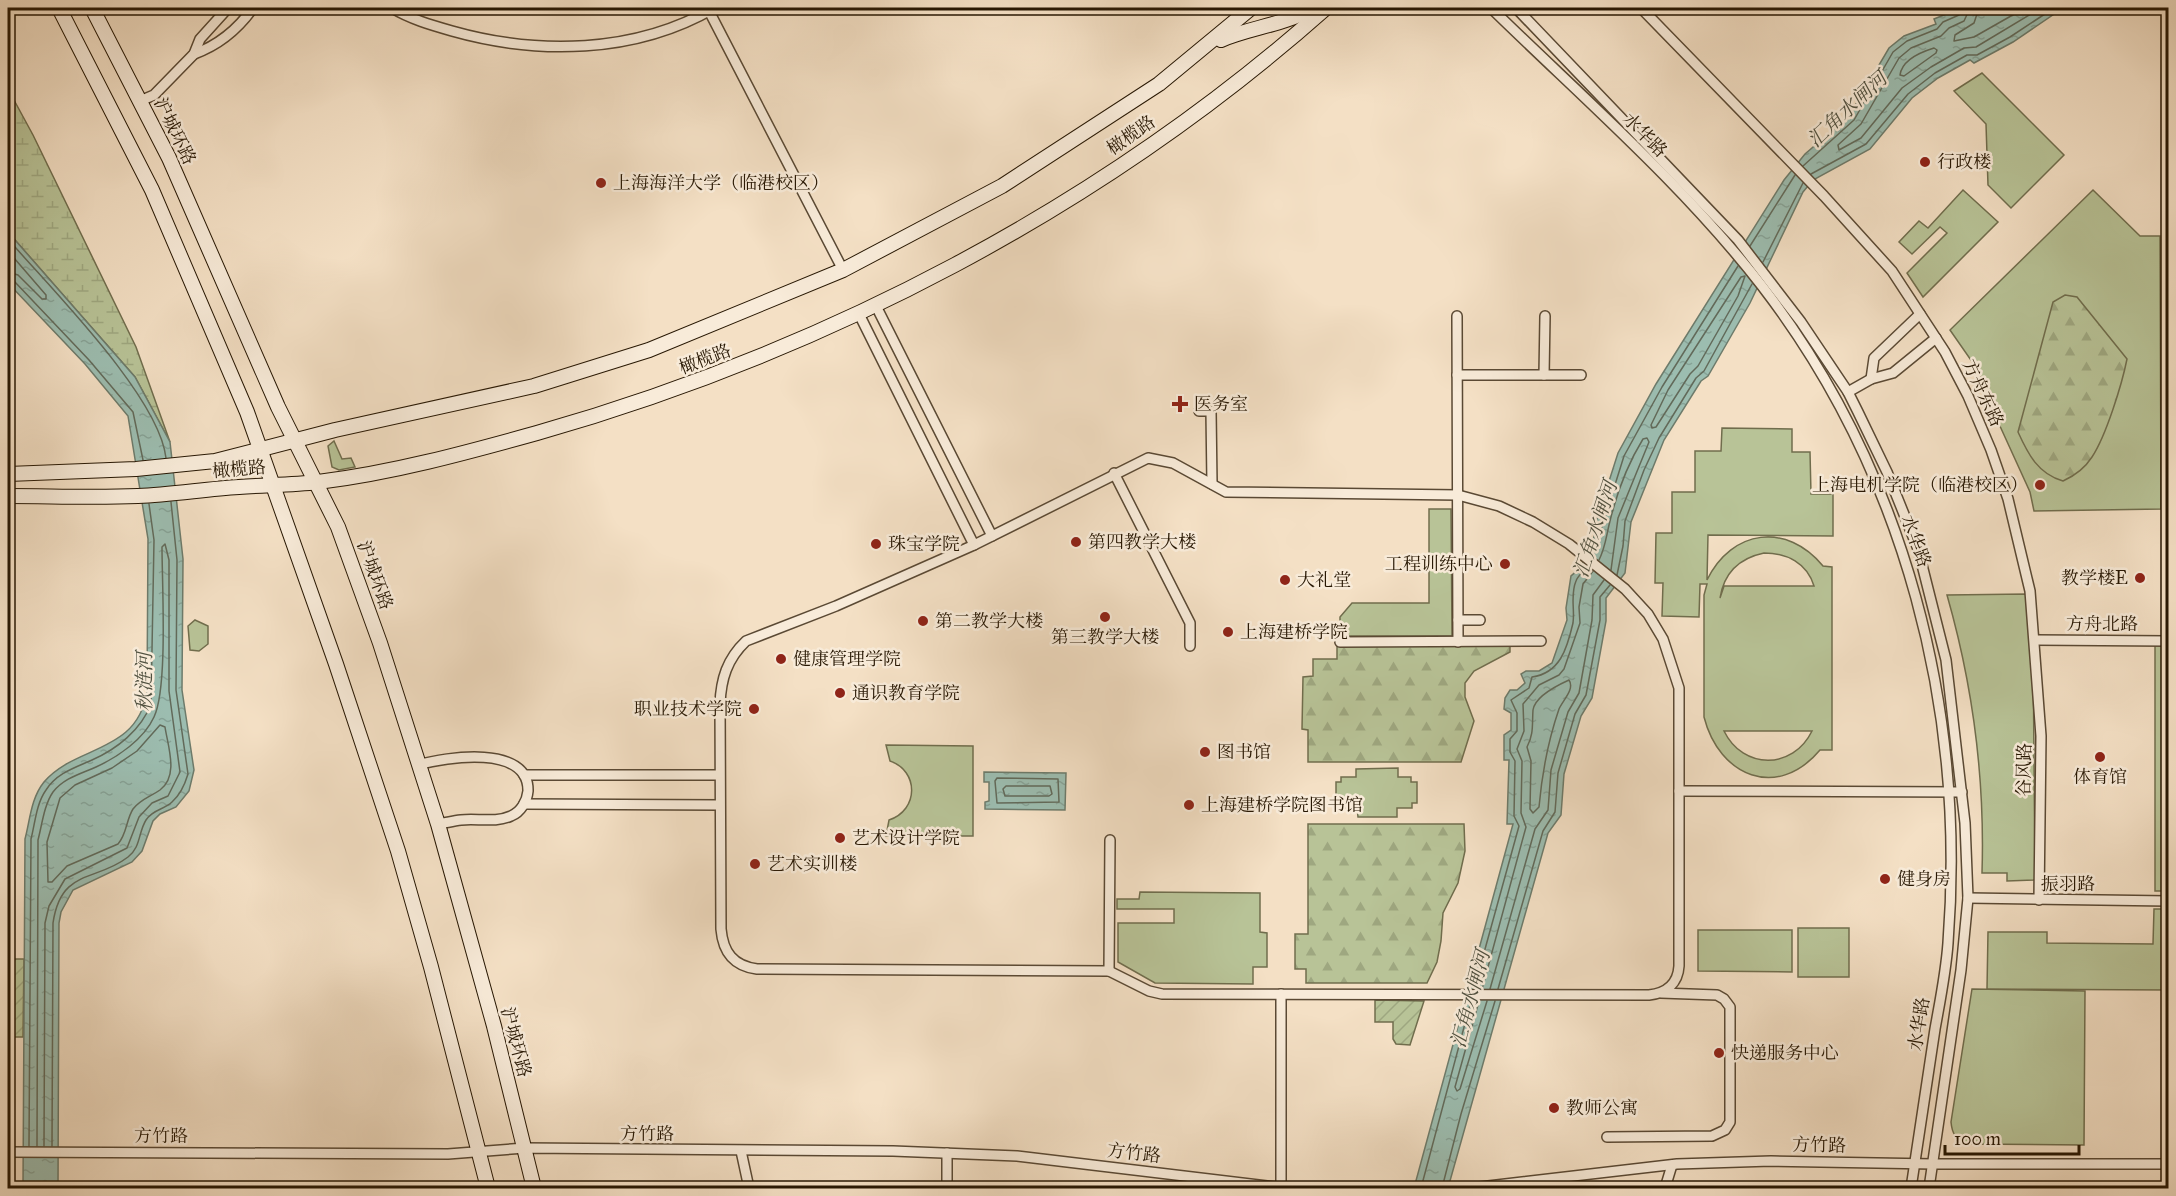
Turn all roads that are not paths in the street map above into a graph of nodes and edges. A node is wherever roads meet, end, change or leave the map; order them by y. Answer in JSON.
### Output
{"nodes":[{"id":1,"x":59,"y":8,"type":"edge"},
{"id":2,"x":92,"y":8,"type":"edge"},
{"id":3,"x":228,"y":8,"type":"edge"},
{"id":4,"x":253,"y":8,"type":"edge"},
{"id":5,"x":392,"y":8,"type":"edge"},
{"id":6,"x":1251,"y":8,"type":"edge"},
{"id":7,"x":1313,"y":8,"type":"edge"},
{"id":8,"x":1326,"y":8,"type":"edge"},
{"id":9,"x":1491,"y":8,"type":"edge"},
{"id":10,"x":1516,"y":8,"type":"edge"},
{"id":11,"x":1641,"y":8,"type":"edge"},
{"id":12,"x":712,"y":9,"type":"edge"},
{"id":13,"x":1208,"y":45,"type":"junction"},
{"id":14,"x":194,"y":54,"type":"junction"},
{"id":15,"x":141,"y":101,"type":"junction"},
{"id":16,"x":843,"y":270,"type":"junction"},
{"id":17,"x":874,"y":304,"type":"junction"},
{"id":18,"x":858,"y":312,"type":"junction"},
{"id":19,"x":1920,"y":314,"type":"junction"},
{"id":20,"x":1457,"y":316,"type":"dead end"},
{"id":21,"x":1545,"y":316,"type":"dead end"},
{"id":22,"x":1936,"y":338,"type":"junction"},
{"id":23,"x":1457,"y":375,"type":"junction"},
{"id":24,"x":1544,"y":375,"type":"junction"},
{"id":25,"x":1581,"y":375,"type":"dead end"},
{"id":26,"x":1871,"y":379,"type":"junction"},
{"id":27,"x":1848,"y":392,"type":"junction"},
{"id":28,"x":1199,"y":411,"type":"dead end"},
{"id":29,"x":294,"y":441,"type":"junction"},
{"id":30,"x":260,"y":449,"type":"junction"},
{"id":31,"x":1114,"y":473,"type":"junction"},
{"id":32,"x":8,"y":474,"type":"edge"},
{"id":33,"x":960,"y":474,"type":"junction"},
{"id":34,"x":316,"y":482,"type":"junction"},
{"id":35,"x":944,"y":482,"type":"junction"},
{"id":36,"x":1212,"y":484,"type":"junction"},
{"id":37,"x":273,"y":485,"type":"junction"},
{"id":38,"x":8,"y":495,"type":"edge"},
{"id":39,"x":1458,"y":495,"type":"junction"},
{"id":40,"x":992,"y":536,"type":"junction"},
{"id":41,"x":974,"y":545,"type":"junction"},
{"id":42,"x":1458,"y":620,"type":"junction"},
{"id":43,"x":1480,"y":620,"type":"dead end"},
{"id":44,"x":2036,"y":640,"type":"junction"},
{"id":45,"x":1541,"y":641,"type":"dead end"},
{"id":46,"x":2169,"y":641,"type":"edge"},
{"id":47,"x":1340,"y":642,"type":"dead end"},
{"id":48,"x":1458,"y":642,"type":"junction"},
{"id":49,"x":1190,"y":646,"type":"dead end"},
{"id":50,"x":418,"y":765,"type":"junction"},
{"id":51,"x":524,"y":775,"type":"junction"},
{"id":52,"x":719,"y":775,"type":"junction"},
{"id":53,"x":1948,"y":790,"type":"junction"},
{"id":54,"x":1679,"y":791,"type":"junction"},
{"id":55,"x":1962,"y":792,"type":"junction"},
{"id":56,"x":524,"y":804,"type":"junction"},
{"id":57,"x":719,"y":805,"type":"junction"},
{"id":58,"x":438,"y":824,"type":"junction"},
{"id":59,"x":1110,"y":840,"type":"dead end"},
{"id":60,"x":1968,"y":898,"type":"junction"},
{"id":61,"x":2039,"y":900,"type":"junction"},
{"id":62,"x":2169,"y":901,"type":"edge"},
{"id":63,"x":1109,"y":972,"type":"junction"},
{"id":64,"x":1661,"y":993,"type":"junction"},
{"id":65,"x":1281,"y":994,"type":"junction"},
{"id":66,"x":1607,"y":1137,"type":"dead end"},
{"id":67,"x":525,"y":1148,"type":"junction"},
{"id":68,"x":741,"y":1151,"type":"junction"},
{"id":69,"x":12,"y":1152,"type":"edge"},
{"id":70,"x":481,"y":1153,"type":"junction"},
{"id":71,"x":947,"y":1153,"type":"junction"},
{"id":72,"x":1915,"y":1163,"type":"junction"},
{"id":73,"x":1933,"y":1164,"type":"junction"},
{"id":74,"x":2169,"y":1164,"type":"edge"},
{"id":75,"x":1672,"y":1165,"type":"junction"},
{"id":76,"x":488,"y":1188,"type":"edge"},
{"id":77,"x":534,"y":1188,"type":"edge"},
{"id":78,"x":749,"y":1188,"type":"edge"},
{"id":79,"x":947,"y":1188,"type":"edge"},
{"id":80,"x":1283,"y":1188,"type":"edge"},
{"id":81,"x":1471,"y":1188,"type":"edge"},
{"id":82,"x":1665,"y":1188,"type":"edge"},
{"id":83,"x":1911,"y":1188,"type":"edge"},
{"id":84,"x":1929,"y":1188,"type":"edge"}],
"edges":[{"from":1,"to":30,"type":"main road"},
{"from":2,"to":15,"type":"main road","name":"沪城环路"},
{"from":3,"to":14,"type":"street"},
{"from":4,"to":14,"type":"street"},
{"from":5,"to":12,"type":"street"},
{"from":6,"to":13,"type":"main road","name":"橄榄路"},
{"from":7,"to":13,"type":"main road"},
{"from":8,"to":17,"type":"main road","name":"橄榄路"},
{"from":9,"to":53,"type":"street","name":"水华路"},
{"from":10,"to":27,"type":"street","name":"水华路"},
{"from":11,"to":19,"type":"street","name":"方舟东路"},
{"from":12,"to":16,"type":"street"},
{"from":13,"to":16,"type":"main road","name":"橄榄路"},
{"from":14,"to":15,"type":"street"},
{"from":15,"to":29,"type":"main road","name":"沪城环路"},
{"from":16,"to":29,"type":"main road","name":"橄榄路"},
{"from":17,"to":18,"type":"main road","name":"橄榄路"},
{"from":17,"to":33,"type":"street"},
{"from":18,"to":34,"type":"main road","name":"橄榄路"},
{"from":18,"to":35,"type":"street"},
{"from":19,"to":22,"type":"street","name":"方舟东路"},
{"from":19,"to":26,"type":"street"},
{"from":20,"to":23,"type":"street"},
{"from":21,"to":24,"type":"street"},
{"from":22,"to":26,"type":"street"},
{"from":22,"to":44,"type":"street","name":"方舟东路"},
{"from":23,"to":24,"type":"street"},
{"from":23,"to":39,"type":"street"},
{"from":24,"to":25,"type":"street"},
{"from":26,"to":27,"type":"street"},
{"from":27,"to":55,"type":"street","name":"水华路"},
{"from":28,"to":36,"type":"street"},
{"from":29,"to":30,"type":"main road","name":"橄榄路"},
{"from":29,"to":34,"type":"main road","name":"沪城环路"},
{"from":30,"to":32,"type":"main road","name":"橄榄路"},
{"from":30,"to":37,"type":"main road"},
{"from":31,"to":36,"type":"street"},
{"from":31,"to":40,"type":"street"},
{"from":31,"to":49,"type":"street"},
{"from":33,"to":35,"type":"street"},
{"from":33,"to":40,"type":"street"},
{"from":34,"to":37,"type":"main road","name":"橄榄路"},
{"from":34,"to":50,"type":"main road","name":"沪城环路"},
{"from":35,"to":41,"type":"street"},
{"from":36,"to":39,"type":"street"},
{"from":37,"to":38,"type":"main road","name":"橄榄路"},
{"from":37,"to":70,"type":"main road"},
{"from":39,"to":42,"type":"street"},
{"from":39,"to":54,"type":"street"},
{"from":40,"to":41,"type":"street"},
{"from":41,"to":52,"type":"street"},
{"from":42,"to":43,"type":"street"},
{"from":42,"to":48,"type":"street"},
{"from":44,"to":46,"type":"street","name":"方舟北路"},
{"from":44,"to":61,"type":"street","name":"谷风路"},
{"from":45,"to":48,"type":"street"},
{"from":47,"to":48,"type":"street"},
{"from":50,"to":51,"type":"street"},
{"from":50,"to":58,"type":"main road","name":"沪城环路"},
{"from":51,"to":52,"type":"street"},
{"from":51,"to":56,"type":"street"},
{"from":52,"to":57,"type":"street"},
{"from":53,"to":54,"type":"street"},
{"from":53,"to":55,"type":"street"},
{"from":53,"to":72,"type":"street","name":"水华路"},
{"from":54,"to":64,"type":"street"},
{"from":55,"to":60,"type":"street","name":"水华路"},
{"from":56,"to":57,"type":"street"},
{"from":56,"to":58,"type":"street"},
{"from":57,"to":63,"type":"street"},
{"from":58,"to":67,"type":"main road","name":"沪城环路"},
{"from":59,"to":63,"type":"street"},
{"from":60,"to":61,"type":"street","name":"振羽路"},
{"from":60,"to":73,"type":"street","name":"水华路"},
{"from":61,"to":62,"type":"street","name":"振羽路"},
{"from":63,"to":65,"type":"street"},
{"from":64,"to":65,"type":"street"},
{"from":64,"to":66,"type":"street"},
{"from":65,"to":80,"type":"street"},
{"from":67,"to":68,"type":"street","name":"方竹路"},
{"from":67,"to":70,"type":"street","name":"方竹路"},
{"from":67,"to":77,"type":"main road","name":"沪城环路"},
{"from":68,"to":71,"type":"street","name":"方竹路"},
{"from":68,"to":78,"type":"street"},
{"from":69,"to":70,"type":"street","name":"方竹路"},
{"from":70,"to":76,"type":"main road"},
{"from":71,"to":79,"type":"street"},
{"from":71,"to":80,"type":"street","name":"方竹路"},
{"from":72,"to":73,"type":"street","name":"方竹路"},
{"from":72,"to":75,"type":"street","name":"方竹路"},
{"from":72,"to":83,"type":"street","name":"水华路"},
{"from":73,"to":74,"type":"street","name":"方竹路"},
{"from":73,"to":84,"type":"street","name":"水华路"},
{"from":75,"to":81,"type":"street","name":"方竹路"},
{"from":75,"to":82,"type":"street"}]}
